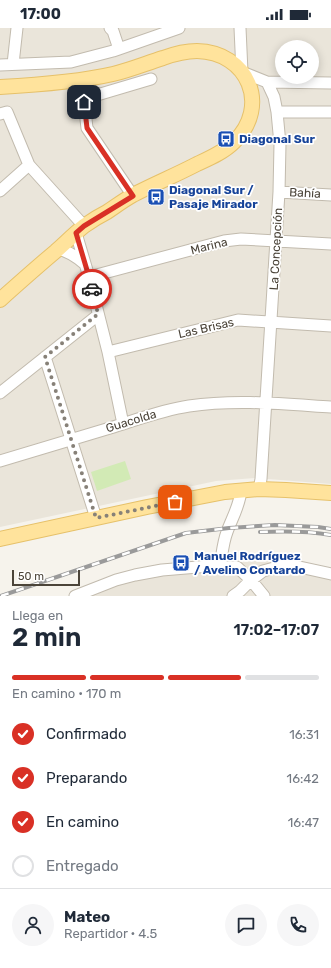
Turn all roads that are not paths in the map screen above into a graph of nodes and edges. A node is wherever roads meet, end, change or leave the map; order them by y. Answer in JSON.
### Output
{"nodes":[{"id":1,"x":17,"y":28,"type":"edge"},
{"id":2,"x":110,"y":28,"type":"edge"},
{"id":3,"x":179,"y":28,"type":"edge"},
{"id":4,"x":238,"y":29,"type":"edge"},
{"id":5,"x":119,"y":48,"type":"junction"},
{"id":6,"x":0,"y":64,"type":"edge"},
{"id":7,"x":13,"y":64,"type":"junction"},
{"id":8,"x":242,"y":72,"type":"junction"},
{"id":9,"x":151,"y":79,"type":"dead end"},
{"id":10,"x":267,"y":82,"type":"junction"},
{"id":11,"x":331,"y":83,"type":"edge"},
{"id":12,"x":0,"y":87,"type":"edge"},
{"id":13,"x":277,"y":112,"type":"junction"},
{"id":14,"x":331,"y":112,"type":"edge"},
{"id":15,"x":3,"y":113,"type":"edge"},
{"id":16,"x":29,"y":165,"type":"junction"},
{"id":17,"x":0,"y":191,"type":"edge"},
{"id":18,"x":279,"y":192,"type":"junction"},
{"id":19,"x":331,"y":195,"type":"edge"},
{"id":20,"x":133,"y":196,"type":"junction"},
{"id":21,"x":80,"y":230,"type":"junction"},
{"id":22,"x":276,"y":241,"type":"junction"},
{"id":23,"x":331,"y":244,"type":"edge"},
{"id":24,"x":58,"y":249,"type":"junction"},
{"id":25,"x":86,"y":264,"type":"junction"},
{"id":26,"x":89,"y":277,"type":"junction"},
{"id":27,"x":0,"y":300,"type":"edge"},
{"id":28,"x":98,"y":314,"type":"junction"},
{"id":29,"x":272,"y":322,"type":"junction"},
{"id":30,"x":331,"y":326,"type":"edge"},
{"id":31,"x":108,"y":352,"type":"junction"},
{"id":32,"x":45,"y":357,"type":"junction"},
{"id":33,"x":0,"y":393,"type":"edge"},
{"id":34,"x":266,"y":402,"type":"junction"},
{"id":35,"x":331,"y":407,"type":"edge"},
{"id":36,"x":123,"y":424,"type":"junction"},
{"id":37,"x":71,"y":440,"type":"junction"},
{"id":38,"x":0,"y":461,"type":"edge"},
{"id":39,"x":259,"y":489,"type":"junction"},
{"id":40,"x":241,"y":490,"type":"junction"},
{"id":41,"x":331,"y":493,"type":"edge"},
{"id":42,"x":96,"y":518,"type":"junction"},
{"id":43,"x":0,"y":539,"type":"edge"},
{"id":44,"x":220,"y":566,"type":"junction"},
{"id":45,"x":331,"y":574,"type":"edge"},
{"id":46,"x":251,"y":580,"type":"junction"},
{"id":47,"x":75,"y":596,"type":"edge"},
{"id":48,"x":233,"y":596,"type":"edge"},
{"id":49,"x":264,"y":596,"type":"edge"}],
"edges":[{"from":1,"to":7,"type":"street"},
{"from":2,"to":5,"type":"street"},
{"from":3,"to":5,"type":"street"},
{"from":4,"to":8,"type":"street"},
{"from":5,"to":7,"type":"street"},
{"from":6,"to":7,"type":"street"},
{"from":8,"to":10,"type":"street"},
{"from":8,"to":12,"type":"main road"},
{"from":8,"to":20,"type":"main road"},
{"from":9,"to":20,"type":"street"},
{"from":10,"to":11,"type":"street"},
{"from":10,"to":13,"type":"street","name":"La Concepción"},
{"from":13,"to":14,"type":"street"},
{"from":13,"to":18,"type":"street","name":"La Concepción"},
{"from":15,"to":16,"type":"street"},
{"from":16,"to":17,"type":"street"},
{"from":16,"to":21,"type":"street"},
{"from":18,"to":19,"type":"street","name":"Bahía"},
{"from":18,"to":22,"type":"street","name":"La Concepción"},
{"from":20,"to":21,"type":"main road"},
{"from":21,"to":24,"type":"main road"},
{"from":21,"to":25,"type":"street"},
{"from":22,"to":23,"type":"street","name":"Marina"},
{"from":22,"to":26,"type":"street","name":"Marina"},
{"from":22,"to":29,"type":"street","name":"La Concepción"},
{"from":24,"to":25,"type":"street"},
{"from":24,"to":27,"type":"main road"},
{"from":25,"to":26,"type":"street"},
{"from":26,"to":28,"type":"street"},
{"from":28,"to":31,"type":"street"},
{"from":28,"to":32,"type":"street"},
{"from":29,"to":30,"type":"street","name":"Las Brisas"},
{"from":29,"to":31,"type":"street","name":"Las Brisas"},
{"from":29,"to":34,"type":"street","name":"La Concepción"},
{"from":31,"to":36,"type":"street"},
{"from":32,"to":33,"type":"street"},
{"from":32,"to":37,"type":"street"},
{"from":34,"to":35,"type":"street","name":"Guacolda"},
{"from":34,"to":36,"type":"street","name":"Guacolda"},
{"from":34,"to":39,"type":"street","name":"La Concepción"},
{"from":36,"to":37,"type":"street","name":"Guacolda"},
{"from":37,"to":38,"type":"street","name":"Guacolda"},
{"from":37,"to":42,"type":"street"},
{"from":39,"to":40,"type":"main road"},
{"from":39,"to":41,"type":"main road"},
{"from":40,"to":42,"type":"main road"},
{"from":40,"to":44,"type":"street"},
{"from":42,"to":43,"type":"main road"},
{"from":44,"to":46,"type":"street"},
{"from":44,"to":47,"type":"street"},
{"from":45,"to":46,"type":"street"},
{"from":46,"to":48,"type":"street"},
{"from":46,"to":49,"type":"street"}]}
